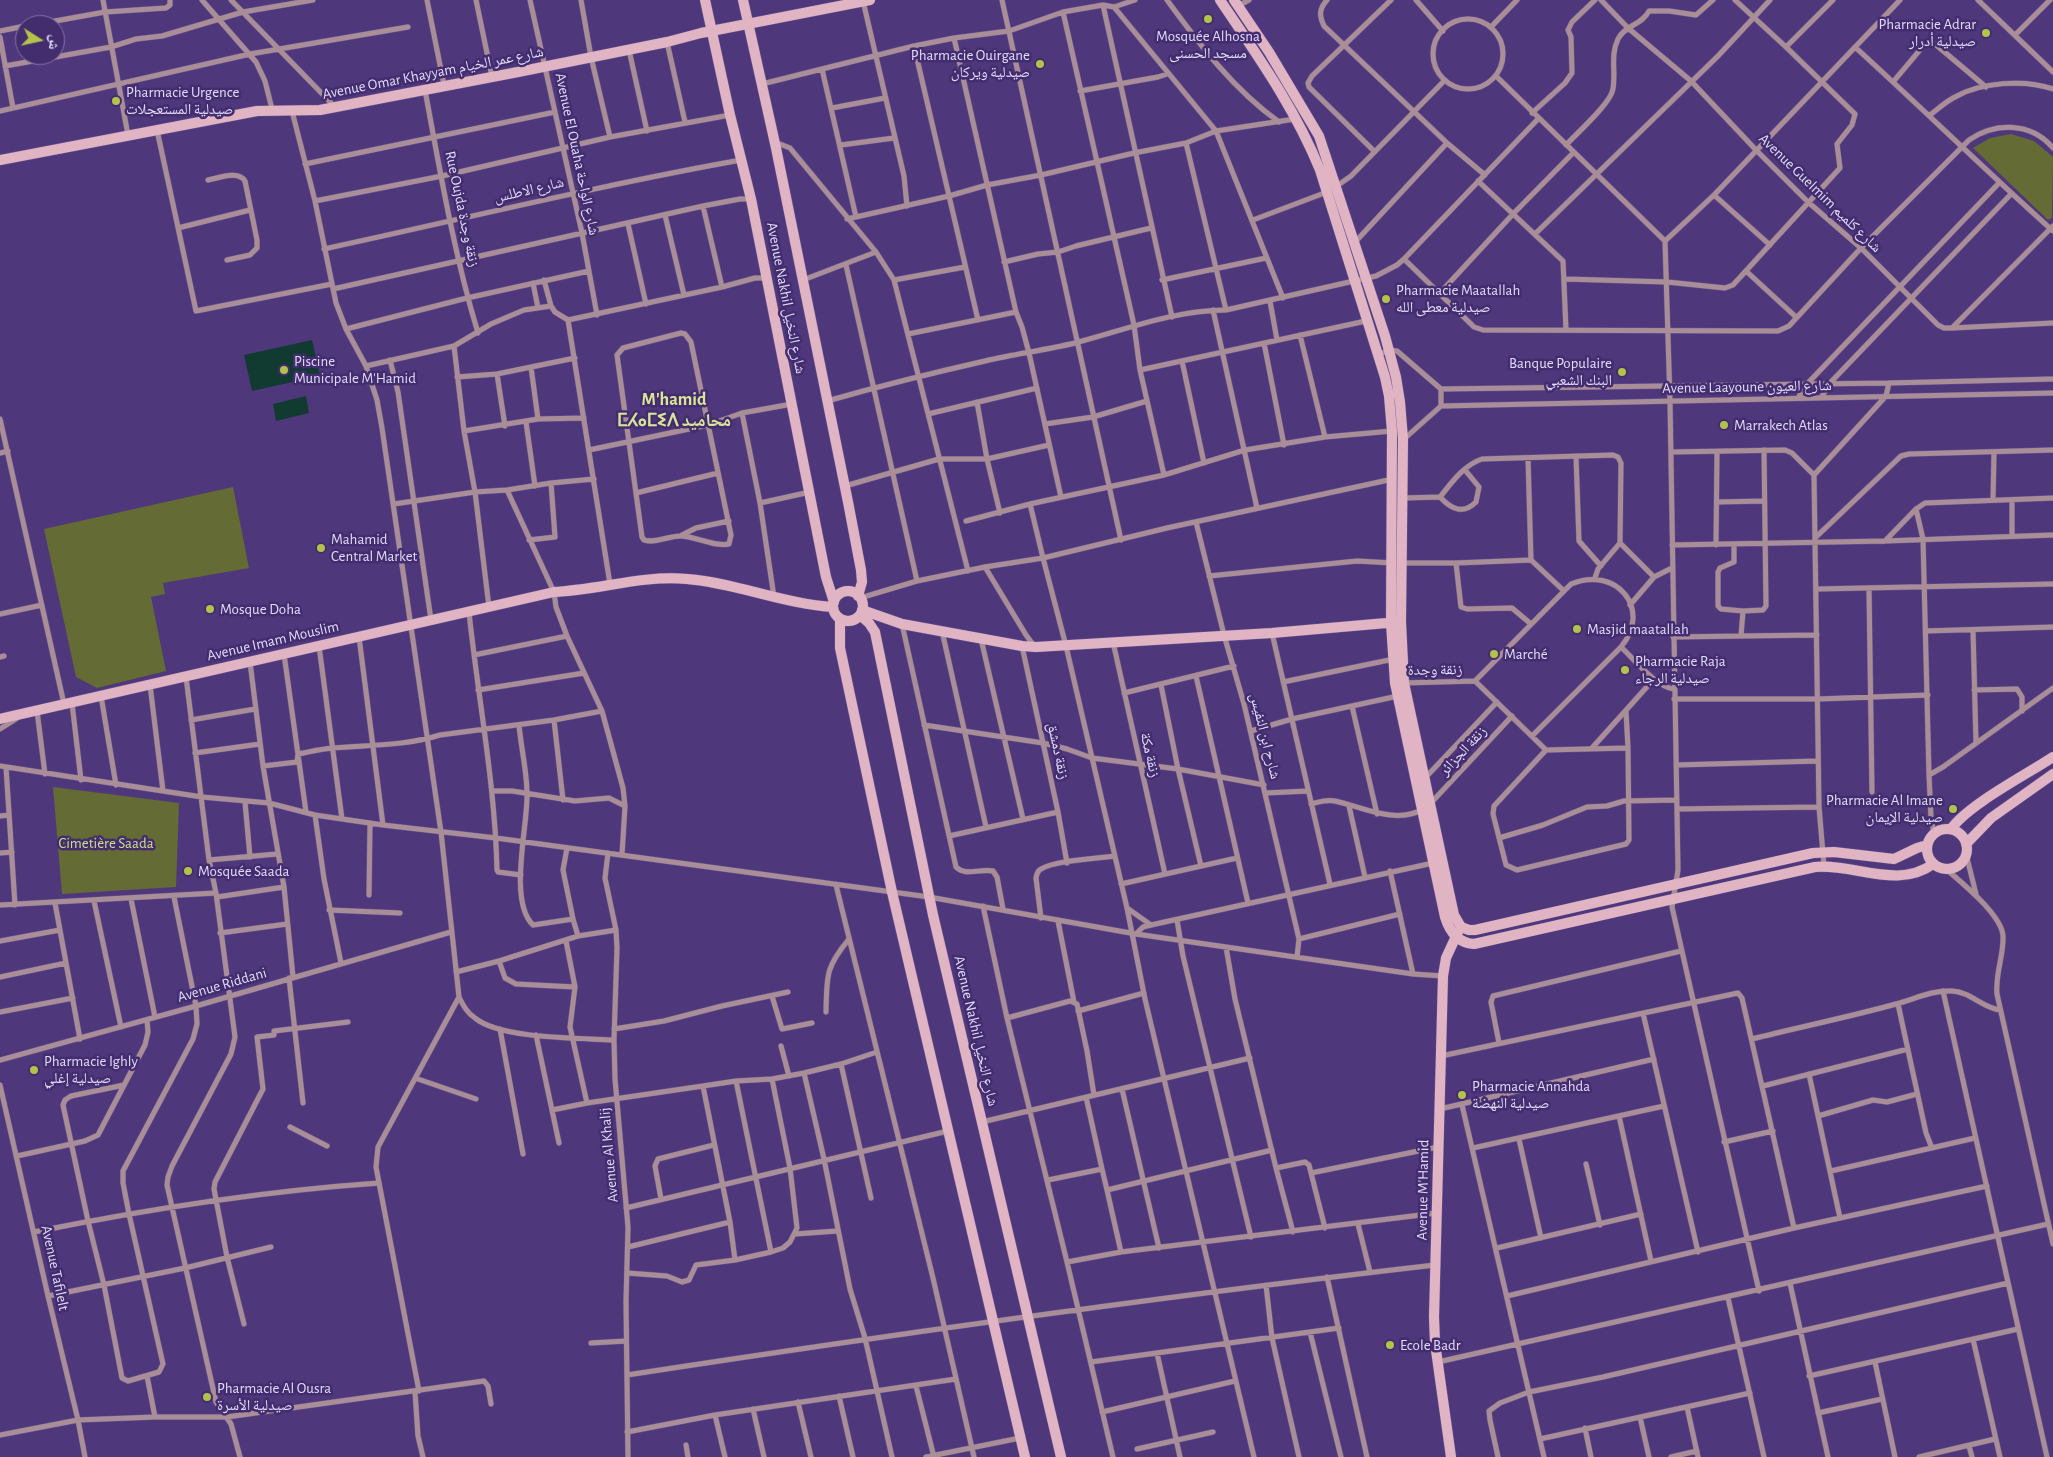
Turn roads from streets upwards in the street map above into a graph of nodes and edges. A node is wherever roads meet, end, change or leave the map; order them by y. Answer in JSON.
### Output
{"nodes":[{"id":1,"x":103,"y":0,"type":"edge"},
{"id":2,"x":170,"y":0,"type":"edge"},
{"id":3,"x":202,"y":0,"type":"edge"},
{"id":4,"x":231,"y":0,"type":"edge"},
{"id":5,"x":313,"y":0,"type":"edge"},
{"id":6,"x":427,"y":0,"type":"edge"},
{"id":7,"x":476,"y":0,"type":"edge"},
{"id":8,"x":530,"y":0,"type":"edge"},
{"id":9,"x":580,"y":0,"type":"edge"},
{"id":10,"x":705,"y":0,"type":"edge"},
{"id":11,"x":743,"y":0,"type":"edge"},
{"id":12,"x":1002,"y":0,"type":"edge"},
{"id":13,"x":1135,"y":0,"type":"edge"},
{"id":14,"x":1167,"y":0,"type":"edge"},
{"id":15,"x":1220,"y":0,"type":"edge"},
{"id":16,"x":1249,"y":0,"type":"edge"},
{"id":17,"x":1327,"y":0,"type":"edge"},
{"id":18,"x":1391,"y":0,"type":"edge"},
{"id":19,"x":1416,"y":0,"type":"edge"},
{"id":20,"x":1517,"y":0,"type":"edge"},
{"id":21,"x":1595,"y":0,"type":"edge"},
{"id":22,"x":1601,"y":0,"type":"edge"},
{"id":23,"x":1714,"y":0,"type":"edge"},
{"id":24,"x":1735,"y":0,"type":"edge"},
{"id":25,"x":1770,"y":0,"type":"edge"},
{"id":26,"x":1833,"y":0,"type":"edge"},
{"id":27,"x":1900,"y":0,"type":"edge"},
{"id":28,"x":2050,"y":0,"type":"edge"},
{"id":29,"x":866,"y":1,"type":"edge"},
{"id":30,"x":1980,"y":1,"type":"edge"},
{"id":31,"x":1236,"y":3,"type":"edge"},
{"id":32,"x":1103,"y":5,"type":"junction"},
{"id":33,"x":1114,"y":7,"type":"junction"},
{"id":34,"x":105,"y":12,"type":"junction"},
{"id":35,"x":243,"y":12,"type":"junction"},
{"id":36,"x":1063,"y":12,"type":"junction"},
{"id":37,"x":1229,"y":12,"type":"junction"},
{"id":38,"x":1752,"y":18,"type":"junction"},
{"id":39,"x":65,"y":19,"type":"edge"},
{"id":40,"x":218,"y":19,"type":"junction"},
{"id":41,"x":749,"y":24,"type":"junction"},
{"id":42,"x":408,"y":27,"type":"dead end"},
{"id":43,"x":1491,"y":27,"type":"junction"},
{"id":44,"x":15,"y":28,"type":"edge"},
{"id":45,"x":1628,"y":28,"type":"junction"},
{"id":46,"x":0,"y":31,"type":"edge"},
{"id":47,"x":712,"y":31,"type":"junction"},
{"id":48,"x":1009,"y":31,"type":"junction"},
{"id":49,"x":1443,"y":31,"type":"junction"},
{"id":50,"x":2015,"y":35,"type":"junction"},
{"id":51,"x":0,"y":37,"type":"edge"},
{"id":52,"x":954,"y":38,"type":"junction"},
{"id":53,"x":667,"y":42,"type":"junction"},
{"id":54,"x":914,"y":46,"type":"junction"},
{"id":55,"x":1343,"y":46,"type":"junction"},
{"id":56,"x":111,"y":47,"type":"junction"},
{"id":57,"x":1786,"y":47,"type":"junction"},
{"id":58,"x":1855,"y":47,"type":"junction"},
{"id":59,"x":281,"y":50,"type":"junction"},
{"id":60,"x":629,"y":50,"type":"junction"},
{"id":61,"x":250,"y":54,"type":"junction"},
{"id":62,"x":876,"y":57,"type":"junction"},
{"id":63,"x":591,"y":58,"type":"junction"},
{"id":64,"x":5,"y":66,"type":"junction"},
{"id":65,"x":545,"y":66,"type":"junction"},
{"id":66,"x":822,"y":69,"type":"junction"},
{"id":67,"x":2053,"y":72,"type":"edge"},
{"id":68,"x":1167,"y":74,"type":"junction"},
{"id":69,"x":492,"y":76,"type":"junction"},
{"id":70,"x":1496,"y":76,"type":"junction"},
{"id":71,"x":1445,"y":80,"type":"junction"},
{"id":72,"x":1691,"y":81,"type":"junction"},
{"id":73,"x":1822,"y":82,"type":"junction"},
{"id":74,"x":1893,"y":82,"type":"junction"},
{"id":75,"x":1119,"y":83,"type":"junction"},
{"id":76,"x":119,"y":84,"type":"junction"},
{"id":77,"x":762,"y":84,"type":"junction"},
{"id":78,"x":444,"y":85,"type":"junction"},
{"id":79,"x":1986,"y":87,"type":"junction"},
{"id":80,"x":2053,"y":89,"type":"edge"},
{"id":81,"x":425,"y":90,"type":"junction"},
{"id":82,"x":1080,"y":91,"type":"junction"},
{"id":83,"x":885,"y":98,"type":"junction"},
{"id":84,"x":336,"y":107,"type":"junction"},
{"id":85,"x":13,"y":108,"type":"junction"},
{"id":86,"x":832,"y":108,"type":"junction"},
{"id":87,"x":272,"y":109,"type":"junction"},
{"id":88,"x":0,"y":111,"type":"edge"},
{"id":89,"x":292,"y":111,"type":"junction"},
{"id":90,"x":1414,"y":111,"type":"junction"},
{"id":91,"x":556,"y":112,"type":"junction"},
{"id":92,"x":1532,"y":113,"type":"junction"},
{"id":93,"x":730,"y":115,"type":"junction"},
{"id":94,"x":1930,"y":115,"type":"junction"},
{"id":95,"x":1308,"y":116,"type":"junction"},
{"id":96,"x":1297,"y":118,"type":"junction"},
{"id":97,"x":1538,"y":119,"type":"junction"},
{"id":98,"x":686,"y":122,"type":"junction"},
{"id":99,"x":1279,"y":122,"type":"junction"},
{"id":100,"x":157,"y":130,"type":"junction"},
{"id":101,"x":647,"y":131,"type":"junction"},
{"id":102,"x":1216,"y":131,"type":"junction"},
{"id":103,"x":128,"y":136,"type":"junction"},
{"id":104,"x":610,"y":137,"type":"junction"},
{"id":105,"x":434,"y":138,"type":"junction"},
{"id":106,"x":894,"y":138,"type":"junction"},
{"id":107,"x":1186,"y":143,"type":"junction"},
{"id":108,"x":1447,"y":143,"type":"junction"},
{"id":109,"x":841,"y":145,"type":"junction"},
{"id":110,"x":1566,"y":145,"type":"junction"},
{"id":111,"x":1961,"y":146,"type":"junction"},
{"id":112,"x":563,"y":148,"type":"junction"},
{"id":113,"x":776,"y":148,"type":"junction"},
{"id":114,"x":2053,"y":148,"type":"edge"},
{"id":115,"x":1756,"y":150,"type":"junction"},
{"id":116,"x":1374,"y":151,"type":"junction"},
{"id":117,"x":1134,"y":153,"type":"junction"},
{"id":118,"x":1573,"y":153,"type":"junction"},
{"id":119,"x":0,"y":160,"type":"edge"},
{"id":120,"x":741,"y":160,"type":"junction"},
{"id":121,"x":1096,"y":161,"type":"junction"},
{"id":122,"x":305,"y":164,"type":"junction"},
{"id":123,"x":1041,"y":175,"type":"junction"},
{"id":124,"x":1485,"y":175,"type":"junction"},
{"id":125,"x":1596,"y":175,"type":"junction"},
{"id":126,"x":442,"y":176,"type":"junction"},
{"id":127,"x":208,"y":180,"type":"dead end"},
{"id":128,"x":1478,"y":181,"type":"junction"},
{"id":129,"x":1999,"y":183,"type":"junction"},
{"id":130,"x":987,"y":185,"type":"junction"},
{"id":131,"x":1336,"y":187,"type":"junction"},
{"id":132,"x":1326,"y":192,"type":"junction"},
{"id":133,"x":573,"y":193,"type":"junction"},
{"id":134,"x":2011,"y":194,"type":"junction"},
{"id":135,"x":1714,"y":195,"type":"junction"},
{"id":136,"x":949,"y":196,"type":"junction"},
{"id":137,"x":751,"y":199,"type":"junction"},
{"id":138,"x":315,"y":201,"type":"junction"},
{"id":139,"x":1808,"y":202,"type":"junction"},
{"id":140,"x":703,"y":206,"type":"junction"},
{"id":141,"x":907,"y":206,"type":"junction"},
{"id":142,"x":250,"y":210,"type":"junction"},
{"id":143,"x":1512,"y":214,"type":"junction"},
{"id":144,"x":665,"y":215,"type":"junction"},
{"id":145,"x":856,"y":217,"type":"junction"},
{"id":146,"x":847,"y":219,"type":"junction"},
{"id":147,"x":1253,"y":220,"type":"junction"},
{"id":148,"x":451,"y":222,"type":"junction"},
{"id":149,"x":628,"y":224,"type":"junction"},
{"id":150,"x":178,"y":228,"type":"junction"},
{"id":151,"x":1151,"y":228,"type":"junction"},
{"id":152,"x":2052,"y":229,"type":"edge"},
{"id":153,"x":582,"y":233,"type":"junction"},
{"id":154,"x":1535,"y":234,"type":"junction"},
{"id":155,"x":1114,"y":238,"type":"junction"},
{"id":156,"x":1353,"y":241,"type":"junction"},
{"id":157,"x":1665,"y":241,"type":"junction"},
{"id":158,"x":1770,"y":245,"type":"junction"},
{"id":159,"x":1861,"y":248,"type":"junction"},
{"id":160,"x":324,"y":249,"type":"junction"},
{"id":161,"x":876,"y":252,"type":"junction"},
{"id":162,"x":1058,"y":252,"type":"junction"},
{"id":163,"x":1266,"y":258,"type":"junction"},
{"id":164,"x":227,"y":260,"type":"dead end"},
{"id":165,"x":1404,"y":260,"type":"junction"},
{"id":166,"x":459,"y":261,"type":"junction"},
{"id":167,"x":1004,"y":262,"type":"junction"},
{"id":168,"x":846,"y":265,"type":"junction"},
{"id":169,"x":965,"y":267,"type":"junction"},
{"id":170,"x":1217,"y":269,"type":"junction"},
{"id":171,"x":589,"y":271,"type":"junction"},
{"id":172,"x":1746,"y":271,"type":"junction"},
{"id":173,"x":767,"y":278,"type":"junction"},
{"id":174,"x":1565,"y":279,"type":"junction"},
{"id":175,"x":544,"y":280,"type":"junction"},
{"id":176,"x":803,"y":280,"type":"junction"},
{"id":177,"x":894,"y":280,"type":"junction"},
{"id":178,"x":1162,"y":280,"type":"junction"},
{"id":179,"x":1360,"y":281,"type":"junction"},
{"id":180,"x":1667,"y":282,"type":"junction"},
{"id":181,"x":533,"y":283,"type":"junction"},
{"id":182,"x":332,"y":286,"type":"junction"},
{"id":183,"x":722,"y":287,"type":"junction"},
{"id":184,"x":1899,"y":288,"type":"junction"},
{"id":185,"x":1439,"y":294,"type":"junction"},
{"id":186,"x":684,"y":295,"type":"junction"},
{"id":187,"x":467,"y":298,"type":"junction"},
{"id":188,"x":1283,"y":298,"type":"junction"},
{"id":189,"x":1911,"y":298,"type":"junction"},
{"id":190,"x":1270,"y":301,"type":"junction"},
{"id":191,"x":646,"y":304,"type":"junction"},
{"id":192,"x":551,"y":306,"type":"junction"},
{"id":193,"x":538,"y":308,"type":"junction"},
{"id":194,"x":1213,"y":310,"type":"junction"},
{"id":195,"x":1226,"y":310,"type":"junction"},
{"id":196,"x":1016,"y":312,"type":"junction"},
{"id":197,"x":597,"y":315,"type":"junction"},
{"id":198,"x":1172,"y":317,"type":"junction"},
{"id":199,"x":1796,"y":317,"type":"junction"},
{"id":200,"x":568,"y":320,"type":"junction"},
{"id":201,"x":978,"y":320,"type":"junction"},
{"id":202,"x":1366,"y":321,"type":"junction"},
{"id":203,"x":2053,"y":323,"type":"edge"},
{"id":204,"x":1134,"y":324,"type":"junction"},
{"id":205,"x":1952,"y":328,"type":"junction"},
{"id":206,"x":346,"y":329,"type":"junction"},
{"id":207,"x":1566,"y":330,"type":"junction"},
{"id":208,"x":1668,"y":330,"type":"junction"},
{"id":209,"x":478,"y":333,"type":"junction"},
{"id":210,"x":908,"y":334,"type":"junction"},
{"id":211,"x":1300,"y":335,"type":"junction"},
{"id":212,"x":1277,"y":340,"type":"junction"},
{"id":213,"x":1076,"y":342,"type":"junction"},
{"id":214,"x":1264,"y":343,"type":"junction"},
{"id":215,"x":454,"y":346,"type":"junction"},
{"id":216,"x":1389,"y":350,"type":"junction"},
{"id":217,"x":1222,"y":352,"type":"junction"},
{"id":218,"x":1030,"y":353,"type":"junction"},
{"id":219,"x":1378,"y":355,"type":"junction"},
{"id":220,"x":575,"y":358,"type":"junction"},
{"id":221,"x":390,"y":360,"type":"junction"},
{"id":222,"x":1182,"y":361,"type":"junction"},
{"id":223,"x":366,"y":366,"type":"junction"},
{"id":224,"x":531,"y":367,"type":"junction"},
{"id":225,"x":1140,"y":370,"type":"junction"},
{"id":226,"x":497,"y":374,"type":"junction"},
{"id":227,"x":457,"y":377,"type":"junction"},
{"id":228,"x":918,"y":378,"type":"junction"},
{"id":229,"x":2053,"y":379,"type":"edge"},
{"id":230,"x":1830,"y":383,"type":"junction"},
{"id":231,"x":1807,"y":384,"type":"junction"},
{"id":232,"x":1890,"y":384,"type":"junction"},
{"id":233,"x":1670,"y":385,"type":"junction"},
{"id":234,"x":875,"y":388,"type":"junction"},
{"id":235,"x":1037,"y":388,"type":"junction"},
{"id":236,"x":1442,"y":388,"type":"junction"},
{"id":237,"x":2053,"y":392,"type":"edge"},
{"id":238,"x":1886,"y":396,"type":"junction"},
{"id":239,"x":1798,"y":398,"type":"junction"},
{"id":240,"x":1821,"y":398,"type":"junction"},
{"id":241,"x":827,"y":401,"type":"junction"},
{"id":242,"x":1147,"y":401,"type":"junction"},
{"id":243,"x":1670,"y":401,"type":"junction"},
{"id":244,"x":977,"y":402,"type":"junction"},
{"id":245,"x":792,"y":404,"type":"junction"},
{"id":246,"x":1441,"y":406,"type":"junction"},
{"id":247,"x":742,"y":413,"type":"junction"},
{"id":248,"x":928,"y":414,"type":"junction"},
{"id":249,"x":1093,"y":417,"type":"junction"},
{"id":250,"x":584,"y":418,"type":"junction"},
{"id":251,"x":0,"y":419,"type":"edge"},
{"id":252,"x":538,"y":420,"type":"junction"},
{"id":253,"x":526,"y":422,"type":"junction"},
{"id":254,"x":1045,"y":424,"type":"junction"},
{"id":255,"x":708,"y":425,"type":"junction"},
{"id":256,"x":505,"y":426,"type":"junction"},
{"id":257,"x":464,"y":431,"type":"junction"},
{"id":258,"x":1392,"y":431,"type":"junction"},
{"id":259,"x":1325,"y":437,"type":"junction"},
{"id":260,"x":1403,"y":440,"type":"junction"},
{"id":261,"x":629,"y":442,"type":"junction"},
{"id":262,"x":1393,"y":444,"type":"junction"},
{"id":263,"x":1049,"y":445,"type":"junction"},
{"id":264,"x":1284,"y":445,"type":"junction"},
{"id":265,"x":589,"y":450,"type":"junction"},
{"id":266,"x":1244,"y":450,"type":"junction"},
{"id":267,"x":1764,"y":450,"type":"junction"},
{"id":268,"x":2053,"y":450,"type":"edge"},
{"id":269,"x":8,"y":451,"type":"junction"},
{"id":270,"x":0,"y":452,"type":"edge"},
{"id":271,"x":1671,"y":452,"type":"junction"},
{"id":272,"x":1716,"y":452,"type":"junction"},
{"id":273,"x":1994,"y":453,"type":"junction"},
{"id":274,"x":1576,"y":456,"type":"junction"},
{"id":275,"x":1528,"y":458,"type":"junction"},
{"id":276,"x":939,"y":459,"type":"junction"},
{"id":277,"x":987,"y":459,"type":"junction"},
{"id":278,"x":1204,"y":463,"type":"junction"},
{"id":279,"x":1465,"y":470,"type":"junction"},
{"id":280,"x":892,"y":472,"type":"junction"},
{"id":281,"x":718,"y":473,"type":"junction"},
{"id":282,"x":1164,"y":475,"type":"junction"},
{"id":283,"x":1814,"y":475,"type":"junction"},
{"id":284,"x":1398,"y":478,"type":"junction"},
{"id":285,"x":594,"y":479,"type":"junction"},
{"id":286,"x":551,"y":483,"type":"junction"},
{"id":287,"x":535,"y":486,"type":"junction"},
{"id":288,"x":845,"y":486,"type":"junction"},
{"id":289,"x":1110,"y":488,"type":"junction"},
{"id":290,"x":507,"y":490,"type":"junction"},
{"id":291,"x":475,"y":492,"type":"junction"},
{"id":292,"x":810,"y":492,"type":"junction"},
{"id":293,"x":636,"y":494,"type":"junction"},
{"id":294,"x":1061,"y":497,"type":"junction"},
{"id":295,"x":1440,"y":497,"type":"junction"},
{"id":296,"x":1403,"y":498,"type":"junction"},
{"id":297,"x":2053,"y":498,"type":"edge"},
{"id":298,"x":1993,"y":500,"type":"junction"},
{"id":299,"x":2012,"y":500,"type":"junction"},
{"id":300,"x":1764,"y":501,"type":"junction"},
{"id":301,"x":414,"y":502,"type":"junction"},
{"id":302,"x":1717,"y":502,"type":"junction"},
{"id":303,"x":760,"y":503,"type":"junction"},
{"id":304,"x":394,"y":504,"type":"junction"},
{"id":305,"x":1030,"y":504,"type":"junction"},
{"id":306,"x":1257,"y":508,"type":"junction"},
{"id":307,"x":1916,"y":509,"type":"junction"},
{"id":308,"x":1000,"y":513,"type":"junction"},
{"id":309,"x":729,"y":521,"type":"junction"},
{"id":310,"x":966,"y":521,"type":"dead end"},
{"id":311,"x":1196,"y":522,"type":"junction"},
{"id":312,"x":682,"y":535,"type":"junction"},
{"id":313,"x":2053,"y":535,"type":"edge"},
{"id":314,"x":2012,"y":536,"type":"junction"},
{"id":315,"x":1924,"y":539,"type":"junction"},
{"id":316,"x":529,"y":540,"type":"junction"},
{"id":317,"x":1121,"y":540,"type":"junction"},
{"id":318,"x":1816,"y":540,"type":"junction"},
{"id":319,"x":1884,"y":541,"type":"junction"},
{"id":320,"x":1620,"y":543,"type":"junction"},
{"id":321,"x":1764,"y":544,"type":"junction"},
{"id":322,"x":1672,"y":545,"type":"junction"},
{"id":323,"x":1716,"y":545,"type":"junction"},
{"id":324,"x":1734,"y":545,"type":"junction"},
{"id":325,"x":1043,"y":558,"type":"junction"},
{"id":326,"x":1531,"y":560,"type":"junction"},
{"id":327,"x":1397,"y":563,"type":"junction"},
{"id":328,"x":1456,"y":563,"type":"junction"},
{"id":329,"x":1601,"y":566,"type":"junction"},
{"id":330,"x":985,"y":567,"type":"junction"},
{"id":331,"x":1672,"y":568,"type":"junction"},
{"id":332,"x":968,"y":571,"type":"junction"},
{"id":333,"x":1209,"y":576,"type":"junction"},
{"id":334,"x":1654,"y":577,"type":"junction"},
{"id":335,"x":1595,"y":578,"type":"junction"},
{"id":336,"x":918,"y":581,"type":"junction"},
{"id":337,"x":610,"y":584,"type":"junction"},
{"id":338,"x":2053,"y":584,"type":"edge"},
{"id":339,"x":1925,"y":586,"type":"junction"},
{"id":340,"x":1869,"y":588,"type":"junction"},
{"id":341,"x":1817,"y":589,"type":"junction"},
{"id":342,"x":1563,"y":590,"type":"junction"},
{"id":343,"x":554,"y":592,"type":"junction"},
{"id":344,"x":774,"y":597,"type":"junction"},
{"id":345,"x":859,"y":597,"type":"junction"},
{"id":346,"x":834,"y":604,"type":"junction"},
{"id":347,"x":42,"y":605,"type":"junction"},
{"id":348,"x":1630,"y":605,"type":"junction"},
{"id":349,"x":489,"y":607,"type":"junction"},
{"id":350,"x":1743,"y":611,"type":"junction"},
{"id":351,"x":469,"y":612,"type":"junction"},
{"id":352,"x":861,"y":613,"type":"junction"},
{"id":353,"x":0,"y":614,"type":"edge"},
{"id":354,"x":879,"y":617,"type":"junction"},
{"id":355,"x":840,"y":618,"type":"junction"},
{"id":356,"x":431,"y":620,"type":"junction"},
{"id":357,"x":1396,"y":622,"type":"junction"},
{"id":358,"x":902,"y":624,"type":"junction"},
{"id":359,"x":1530,"y":624,"type":"junction"},
{"id":360,"x":411,"y":625,"type":"junction"},
{"id":361,"x":2053,"y":627,"type":"edge"},
{"id":362,"x":873,"y":628,"type":"junction"},
{"id":363,"x":942,"y":630,"type":"junction"},
{"id":364,"x":1926,"y":630,"type":"junction"},
{"id":365,"x":1973,"y":630,"type":"junction"},
{"id":366,"x":1272,"y":633,"type":"junction"},
{"id":367,"x":1224,"y":635,"type":"junction"},
{"id":368,"x":1817,"y":635,"type":"junction"},
{"id":369,"x":567,"y":636,"type":"junction"},
{"id":370,"x":1741,"y":636,"type":"junction"},
{"id":371,"x":358,"y":637,"type":"junction"},
{"id":372,"x":1673,"y":637,"type":"junction"},
{"id":373,"x":981,"y":638,"type":"junction"},
{"id":374,"x":1113,"y":642,"type":"junction"},
{"id":375,"x":319,"y":646,"type":"junction"},
{"id":376,"x":1022,"y":646,"type":"junction"},
{"id":377,"x":1066,"y":646,"type":"junction"},
{"id":378,"x":1036,"y":647,"type":"junction"},
{"id":379,"x":1621,"y":647,"type":"junction"},
{"id":380,"x":284,"y":654,"type":"junction"},
{"id":381,"x":474,"y":655,"type":"junction"},
{"id":382,"x":1397,"y":659,"type":"junction"},
{"id":383,"x":250,"y":662,"type":"junction"},
{"id":384,"x":1234,"y":666,"type":"junction"},
{"id":385,"x":584,"y":673,"type":"junction"},
{"id":386,"x":186,"y":676,"type":"junction"},
{"id":387,"x":1196,"y":676,"type":"junction"},
{"id":388,"x":1654,"y":679,"type":"junction"},
{"id":389,"x":1475,"y":681,"type":"junction"},
{"id":390,"x":1283,"y":682,"type":"junction"},
{"id":391,"x":1400,"y":683,"type":"junction"},
{"id":392,"x":150,"y":684,"type":"junction"},
{"id":393,"x":1160,"y":685,"type":"junction"},
{"id":394,"x":2053,"y":688,"type":"edge"},
{"id":395,"x":1674,"y":689,"type":"junction"},
{"id":396,"x":478,"y":690,"type":"junction"},
{"id":397,"x":1974,"y":690,"type":"junction"},
{"id":398,"x":1124,"y":693,"type":"junction"},
{"id":399,"x":1928,"y":695,"type":"junction"},
{"id":400,"x":101,"y":696,"type":"junction"},
{"id":401,"x":1402,"y":696,"type":"junction"},
{"id":402,"x":1870,"y":698,"type":"junction"},
{"id":403,"x":1674,"y":699,"type":"junction"},
{"id":404,"x":1818,"y":699,"type":"junction"},
{"id":405,"x":1497,"y":702,"type":"junction"},
{"id":406,"x":68,"y":703,"type":"junction"},
{"id":407,"x":1352,"y":706,"type":"junction"},
{"id":408,"x":255,"y":709,"type":"junction"},
{"id":409,"x":37,"y":710,"type":"junction"},
{"id":410,"x":602,"y":711,"type":"junction"},
{"id":411,"x":1626,"y":711,"type":"junction"},
{"id":412,"x":2022,"y":711,"type":"junction"},
{"id":413,"x":25,"y":713,"type":"junction"},
{"id":414,"x":1512,"y":716,"type":"junction"},
{"id":415,"x":1292,"y":718,"type":"junction"},
{"id":416,"x":0,"y":719,"type":"edge"},
{"id":417,"x":191,"y":720,"type":"junction"},
{"id":418,"x":554,"y":720,"type":"junction"},
{"id":419,"x":518,"y":725,"type":"junction"},
{"id":420,"x":924,"y":725,"type":"junction"},
{"id":421,"x":0,"y":729,"type":"edge"},
{"id":422,"x":483,"y":729,"type":"junction"},
{"id":423,"x":1250,"y":730,"type":"junction"},
{"id":424,"x":964,"y":731,"type":"junction"},
{"id":425,"x":1532,"y":736,"type":"junction"},
{"id":426,"x":1004,"y":737,"type":"junction"},
{"id":427,"x":428,"y":739,"type":"junction"},
{"id":428,"x":1043,"y":743,"type":"junction"},
{"id":429,"x":1976,"y":743,"type":"junction"},
{"id":430,"x":260,"y":744,"type":"junction"},
{"id":431,"x":373,"y":747,"type":"junction"},
{"id":432,"x":332,"y":748,"type":"junction"},
{"id":433,"x":1592,"y":748,"type":"junction"},
{"id":434,"x":1628,"y":748,"type":"junction"},
{"id":435,"x":1546,"y":750,"type":"junction"},
{"id":436,"x":195,"y":753,"type":"junction"},
{"id":437,"x":298,"y":754,"type":"junction"},
{"id":438,"x":2053,"y":757,"type":"edge"},
{"id":439,"x":1092,"y":758,"type":"junction"},
{"id":440,"x":1818,"y":761,"type":"junction"},
{"id":441,"x":1676,"y":765,"type":"junction"},
{"id":442,"x":3,"y":766,"type":"edge"},
{"id":443,"x":263,"y":766,"type":"junction"},
{"id":444,"x":1140,"y":766,"type":"junction"},
{"id":445,"x":1178,"y":769,"type":"junction"},
{"id":446,"x":45,"y":774,"type":"junction"},
{"id":447,"x":2053,"y":774,"type":"edge"},
{"id":448,"x":1929,"y":775,"type":"junction"},
{"id":449,"x":1218,"y":776,"type":"junction"},
{"id":450,"x":1425,"y":778,"type":"junction"},
{"id":451,"x":81,"y":780,"type":"junction"},
{"id":452,"x":116,"y":785,"type":"junction"},
{"id":453,"x":1264,"y":785,"type":"junction"},
{"id":454,"x":1416,"y":785,"type":"junction"},
{"id":455,"x":163,"y":791,"type":"junction"},
{"id":456,"x":492,"y":791,"type":"junction"},
{"id":457,"x":1308,"y":791,"type":"junction"},
{"id":458,"x":1872,"y":792,"type":"dead end"},
{"id":459,"x":1266,"y":793,"type":"junction"},
{"id":460,"x":528,"y":794,"type":"junction"},
{"id":461,"x":202,"y":797,"type":"junction"},
{"id":462,"x":563,"y":800,"type":"junction"},
{"id":463,"x":1677,"y":800,"type":"junction"},
{"id":464,"x":1629,"y":801,"type":"junction"},
{"id":465,"x":245,"y":802,"type":"junction"},
{"id":466,"x":269,"y":803,"type":"junction"},
{"id":467,"x":1431,"y":803,"type":"junction"},
{"id":468,"x":1311,"y":804,"type":"junction"},
{"id":469,"x":625,"y":806,"type":"junction"},
{"id":470,"x":1349,"y":806,"type":"junction"},
{"id":471,"x":1819,"y":807,"type":"junction"},
{"id":472,"x":1677,"y":809,"type":"junction"},
{"id":473,"x":1422,"y":810,"type":"junction"},
{"id":474,"x":306,"y":812,"type":"junction"},
{"id":475,"x":1058,"y":812,"type":"junction"},
{"id":476,"x":1377,"y":814,"type":"junction"},
{"id":477,"x":9,"y":815,"type":"junction"},
{"id":478,"x":315,"y":815,"type":"junction"},
{"id":479,"x":0,"y":816,"type":"edge"},
{"id":480,"x":342,"y":819,"type":"junction"},
{"id":481,"x":1023,"y":819,"type":"junction"},
{"id":482,"x":370,"y":823,"type":"junction"},
{"id":483,"x":383,"y":825,"type":"junction"},
{"id":484,"x":986,"y":827,"type":"junction"},
{"id":485,"x":1951,"y":829,"type":"junction"},
{"id":486,"x":441,"y":832,"type":"junction"},
{"id":487,"x":1934,"y":832,"type":"junction"},
{"id":488,"x":949,"y":836,"type":"junction"},
{"id":489,"x":496,"y":838,"type":"junction"},
{"id":490,"x":1498,"y":838,"type":"junction"},
{"id":491,"x":522,"y":842,"type":"junction"},
{"id":492,"x":1927,"y":845,"type":"junction"},
{"id":493,"x":567,"y":848,"type":"junction"},
{"id":494,"x":1966,"y":849,"type":"junction"},
{"id":495,"x":12,"y":852,"type":"junction"},
{"id":496,"x":1822,"y":852,"type":"junction"},
{"id":497,"x":0,"y":853,"type":"edge"},
{"id":498,"x":608,"y":853,"type":"junction"},
{"id":499,"x":276,"y":854,"type":"junction"},
{"id":500,"x":622,"y":855,"type":"junction"},
{"id":501,"x":1114,"y":856,"type":"junction"},
{"id":502,"x":250,"y":857,"type":"junction"},
{"id":503,"x":1237,"y":858,"type":"junction"},
{"id":504,"x":209,"y":860,"type":"junction"},
{"id":505,"x":1067,"y":862,"type":"junction"},
{"id":506,"x":1433,"y":863,"type":"junction"},
{"id":507,"x":1933,"y":864,"type":"junction"},
{"id":508,"x":1201,"y":866,"type":"junction"},
{"id":509,"x":1824,"y":866,"type":"junction"},
{"id":510,"x":1946,"y":869,"type":"junction"},
{"id":511,"x":1390,"y":871,"type":"junction"},
{"id":512,"x":1165,"y":874,"type":"junction"},
{"id":513,"x":521,"y":875,"type":"junction"},
{"id":514,"x":1365,"y":877,"type":"junction"},
{"id":515,"x":1121,"y":884,"type":"junction"},
{"id":516,"x":1330,"y":884,"type":"junction"},
{"id":517,"x":836,"y":885,"type":"junction"},
{"id":518,"x":1676,"y":885,"type":"junction"},
{"id":519,"x":284,"y":887,"type":"junction"},
{"id":520,"x":892,"y":892,"type":"junction"},
{"id":521,"x":1289,"y":893,"type":"junction"},
{"id":522,"x":1976,"y":894,"type":"junction"},
{"id":523,"x":216,"y":895,"type":"junction"},
{"id":524,"x":369,"y":895,"type":"dead end"},
{"id":525,"x":174,"y":897,"type":"junction"},
{"id":526,"x":928,"y":897,"type":"junction"},
{"id":527,"x":131,"y":899,"type":"junction"},
{"id":528,"x":1673,"y":900,"type":"junction"},
{"id":529,"x":94,"y":901,"type":"junction"},
{"id":530,"x":55,"y":903,"type":"junction"},
{"id":531,"x":1248,"y":903,"type":"junction"},
{"id":532,"x":0,"y":905,"type":"edge"},
{"id":533,"x":15,"y":905,"type":"junction"},
{"id":534,"x":983,"y":906,"type":"junction"},
{"id":535,"x":1127,"y":908,"type":"junction"},
{"id":536,"x":1003,"y":909,"type":"junction"},
{"id":537,"x":330,"y":910,"type":"junction"},
{"id":538,"x":400,"y":913,"type":"dead end"},
{"id":539,"x":1400,"y":914,"type":"junction"},
{"id":540,"x":1041,"y":918,"type":"junction"},
{"id":541,"x":573,"y":919,"type":"junction"},
{"id":542,"x":1177,"y":920,"type":"junction"},
{"id":543,"x":1058,"y":921,"type":"junction"},
{"id":544,"x":287,"y":924,"type":"junction"},
{"id":545,"x":1151,"y":925,"type":"junction"},
{"id":546,"x":60,"y":930,"type":"junction"},
{"id":547,"x":616,"y":930,"type":"junction"},
{"id":548,"x":451,"y":932,"type":"junction"},
{"id":549,"x":1458,"y":932,"type":"junction"},
{"id":550,"x":220,"y":933,"type":"junction"},
{"id":551,"x":1133,"y":933,"type":"junction"},
{"id":552,"x":578,"y":936,"type":"junction"},
{"id":553,"x":849,"y":939,"type":"junction"},
{"id":554,"x":1180,"y":939,"type":"junction"},
{"id":555,"x":1299,"y":939,"type":"junction"},
{"id":556,"x":0,"y":941,"type":"edge"},
{"id":557,"x":566,"y":941,"type":"junction"},
{"id":558,"x":1226,"y":947,"type":"junction"},
{"id":559,"x":1681,"y":951,"type":"junction"},
{"id":560,"x":1297,"y":957,"type":"junction"},
{"id":561,"x":499,"y":961,"type":"junction"},
{"id":562,"x":66,"y":963,"type":"junction"},
{"id":563,"x":341,"y":963,"type":"junction"},
{"id":564,"x":456,"y":972,"type":"junction"},
{"id":565,"x":1413,"y":974,"type":"junction"},
{"id":566,"x":1443,"y":976,"type":"junction"},
{"id":567,"x":0,"y":977,"type":"edge"},
{"id":568,"x":291,"y":978,"type":"junction"},
{"id":569,"x":575,"y":986,"type":"junction"},
{"id":570,"x":1943,"y":991,"type":"junction"},
{"id":571,"x":788,"y":992,"type":"dead end"},
{"id":572,"x":1144,"y":993,"type":"junction"},
{"id":573,"x":229,"y":996,"type":"junction"},
{"id":574,"x":772,"y":996,"type":"junction"},
{"id":575,"x":459,"y":997,"type":"junction"},
{"id":576,"x":73,"y":998,"type":"junction"},
{"id":577,"x":1074,"y":1002,"type":"junction"},
{"id":578,"x":1693,"y":1002,"type":"junction"},
{"id":579,"x":1898,"y":1004,"type":"junction"},
{"id":580,"x":196,"y":1006,"type":"junction"},
{"id":581,"x":2000,"y":1010,"type":"junction"},
{"id":582,"x":1078,"y":1011,"type":"junction"},
{"id":583,"x":0,"y":1012,"type":"edge"},
{"id":584,"x":826,"y":1012,"type":"dead end"},
{"id":585,"x":1643,"y":1013,"type":"junction"},
{"id":586,"x":156,"y":1017,"type":"junction"},
{"id":587,"x":1007,"y":1018,"type":"junction"},
{"id":588,"x":147,"y":1020,"type":"junction"},
{"id":589,"x":348,"y":1022,"type":"dead end"},
{"id":590,"x":812,"y":1023,"type":"dead end"},
{"id":591,"x":121,"y":1027,"type":"junction"},
{"id":592,"x":293,"y":1027,"type":"junction"},
{"id":593,"x":500,"y":1029,"type":"junction"},
{"id":594,"x":614,"y":1029,"type":"junction"},
{"id":595,"x":536,"y":1034,"type":"junction"},
{"id":596,"x":80,"y":1038,"type":"junction"},
{"id":597,"x":572,"y":1038,"type":"junction"},
{"id":598,"x":1752,"y":1039,"type":"junction"},
{"id":599,"x":614,"y":1040,"type":"junction"},
{"id":600,"x":1499,"y":1043,"type":"junction"},
{"id":601,"x":780,"y":1046,"type":"dead end"},
{"id":602,"x":1908,"y":1049,"type":"junction"},
{"id":603,"x":877,"y":1052,"type":"junction"},
{"id":604,"x":1441,"y":1056,"type":"junction"},
{"id":605,"x":1250,"y":1058,"type":"junction"},
{"id":606,"x":1654,"y":1059,"type":"junction"},
{"id":607,"x":0,"y":1060,"type":"edge"},
{"id":608,"x":841,"y":1064,"type":"junction"},
{"id":609,"x":1210,"y":1067,"type":"junction"},
{"id":610,"x":804,"y":1073,"type":"junction"},
{"id":611,"x":1808,"y":1074,"type":"junction"},
{"id":612,"x":789,"y":1076,"type":"junction"},
{"id":613,"x":415,"y":1078,"type":"junction"},
{"id":614,"x":772,"y":1078,"type":"junction"},
{"id":615,"x":1164,"y":1079,"type":"junction"},
{"id":616,"x":736,"y":1081,"type":"junction"},
{"id":617,"x":0,"y":1085,"type":"edge"},
{"id":618,"x":124,"y":1085,"type":"junction"},
{"id":619,"x":703,"y":1086,"type":"junction"},
{"id":620,"x":1763,"y":1086,"type":"junction"},
{"id":621,"x":1122,"y":1088,"type":"junction"},
{"id":622,"x":1917,"y":1094,"type":"junction"},
{"id":623,"x":1094,"y":1095,"type":"junction"},
{"id":624,"x":1086,"y":1097,"type":"junction"},
{"id":625,"x":617,"y":1098,"type":"junction"},
{"id":626,"x":476,"y":1099,"type":"dead end"},
{"id":627,"x":303,"y":1103,"type":"dead end"},
{"id":628,"x":587,"y":1103,"type":"junction"},
{"id":629,"x":1462,"y":1105,"type":"junction"},
{"id":630,"x":1664,"y":1106,"type":"junction"},
{"id":631,"x":1440,"y":1109,"type":"junction"},
{"id":632,"x":552,"y":1110,"type":"junction"},
{"id":633,"x":1031,"y":1110,"type":"junction"},
{"id":634,"x":1619,"y":1116,"type":"junction"},
{"id":635,"x":1818,"y":1116,"type":"junction"},
{"id":636,"x":982,"y":1122,"type":"junction"},
{"id":637,"x":290,"y":1127,"type":"dead end"},
{"id":638,"x":948,"y":1130,"type":"junction"},
{"id":639,"x":1773,"y":1131,"type":"junction"},
{"id":640,"x":1974,"y":1138,"type":"junction"},
{"id":641,"x":1519,"y":1139,"type":"junction"},
{"id":642,"x":899,"y":1141,"type":"junction"},
{"id":643,"x":1724,"y":1142,"type":"junction"},
{"id":644,"x":558,"y":1143,"type":"dead end"},
{"id":645,"x":72,"y":1144,"type":"junction"},
{"id":646,"x":714,"y":1145,"type":"junction"},
{"id":647,"x":327,"y":1146,"type":"dead end"},
{"id":648,"x":1439,"y":1147,"type":"junction"},
{"id":649,"x":1473,"y":1148,"type":"junction"},
{"id":650,"x":1932,"y":1148,"type":"junction"},
{"id":651,"x":861,"y":1150,"type":"junction"},
{"id":652,"x":1272,"y":1150,"type":"junction"},
{"id":653,"x":523,"y":1154,"type":"dead end"},
{"id":654,"x":17,"y":1156,"type":"junction"},
{"id":655,"x":824,"y":1159,"type":"junction"},
{"id":656,"x":1232,"y":1160,"type":"junction"},
{"id":657,"x":1586,"y":1164,"type":"dead end"},
{"id":658,"x":790,"y":1168,"type":"junction"},
{"id":659,"x":1102,"y":1168,"type":"junction"},
{"id":660,"x":1276,"y":1168,"type":"junction"},
{"id":661,"x":1186,"y":1171,"type":"junction"},
{"id":662,"x":1831,"y":1171,"type":"junction"},
{"id":663,"x":1311,"y":1173,"type":"junction"},
{"id":664,"x":754,"y":1177,"type":"junction"},
{"id":665,"x":1048,"y":1180,"type":"junction"},
{"id":666,"x":1144,"y":1182,"type":"junction"},
{"id":667,"x":379,"y":1183,"type":"junction"},
{"id":668,"x":722,"y":1184,"type":"junction"},
{"id":669,"x":1987,"y":1186,"type":"junction"},
{"id":670,"x":1108,"y":1190,"type":"junction"},
{"id":671,"x":871,"y":1198,"type":"dead end"},
{"id":672,"x":661,"y":1199,"type":"junction"},
{"id":673,"x":215,"y":1200,"type":"junction"},
{"id":674,"x":171,"y":1208,"type":"junction"},
{"id":675,"x":626,"y":1208,"type":"junction"},
{"id":676,"x":129,"y":1214,"type":"junction"},
{"id":677,"x":1437,"y":1214,"type":"junction"},
{"id":678,"x":1641,"y":1214,"type":"junction"},
{"id":679,"x":1840,"y":1218,"type":"junction"},
{"id":680,"x":88,"y":1221,"type":"junction"},
{"id":681,"x":730,"y":1222,"type":"junction"},
{"id":682,"x":1358,"y":1224,"type":"junction"},
{"id":683,"x":1600,"y":1224,"type":"junction"},
{"id":684,"x":2048,"y":1224,"type":"junction"},
{"id":685,"x":1325,"y":1228,"type":"junction"},
{"id":686,"x":1794,"y":1228,"type":"junction"},
{"id":687,"x":837,"y":1231,"type":"junction"},
{"id":688,"x":34,"y":1232,"type":"junction"},
{"id":689,"x":1294,"y":1232,"type":"junction"},
{"id":690,"x":795,"y":1234,"type":"junction"},
{"id":691,"x":1998,"y":1236,"type":"junction"},
{"id":692,"x":1251,"y":1237,"type":"junction"},
{"id":693,"x":1541,"y":1238,"type":"junction"},
{"id":694,"x":1747,"y":1239,"type":"junction"},
{"id":695,"x":1203,"y":1243,"type":"junction"},
{"id":696,"x":2053,"y":1244,"type":"edge"},
{"id":697,"x":271,"y":1247,"type":"dead end"},
{"id":698,"x":628,"y":1248,"type":"junction"},
{"id":699,"x":1159,"y":1248,"type":"junction"},
{"id":700,"x":1497,"y":1248,"type":"junction"},
{"id":701,"x":771,"y":1252,"type":"junction"},
{"id":702,"x":1121,"y":1252,"type":"junction"},
{"id":703,"x":1698,"y":1252,"type":"junction"},
{"id":704,"x":227,"y":1257,"type":"junction"},
{"id":705,"x":735,"y":1260,"type":"junction"},
{"id":706,"x":1651,"y":1261,"type":"junction"},
{"id":707,"x":1068,"y":1262,"type":"junction"},
{"id":708,"x":1436,"y":1265,"type":"junction"},
{"id":709,"x":185,"y":1268,"type":"junction"},
{"id":710,"x":1370,"y":1272,"type":"junction"},
{"id":711,"x":626,"y":1274,"type":"junction"},
{"id":712,"x":143,"y":1277,"type":"junction"},
{"id":713,"x":1327,"y":1277,"type":"junction"},
{"id":714,"x":1790,"y":1283,"type":"junction"},
{"id":715,"x":2008,"y":1283,"type":"junction"},
{"id":716,"x":104,"y":1285,"type":"junction"},
{"id":717,"x":1266,"y":1285,"type":"junction"},
{"id":718,"x":1759,"y":1291,"type":"junction"},
{"id":719,"x":1215,"y":1292,"type":"junction"},
{"id":720,"x":48,"y":1296,"type":"junction"},
{"id":721,"x":1507,"y":1296,"type":"junction"},
{"id":722,"x":1728,"y":1298,"type":"junction"},
{"id":723,"x":1079,"y":1310,"type":"junction"},
{"id":724,"x":1028,"y":1317,"type":"junction"},
{"id":725,"x":992,"y":1322,"type":"junction"},
{"id":726,"x":244,"y":1324,"type":"dead end"},
{"id":727,"x":945,"y":1328,"type":"junction"},
{"id":728,"x":1338,"y":1328,"type":"junction"},
{"id":729,"x":2018,"y":1329,"type":"junction"},
{"id":730,"x":1800,"y":1330,"type":"junction"},
{"id":731,"x":1310,"y":1332,"type":"junction"},
{"id":732,"x":865,"y":1338,"type":"junction"},
{"id":733,"x":1272,"y":1338,"type":"junction"},
{"id":734,"x":1973,"y":1339,"type":"junction"},
{"id":735,"x":626,"y":1341,"type":"junction"},
{"id":736,"x":1227,"y":1342,"type":"junction"},
{"id":737,"x":591,"y":1343,"type":"dead end"},
{"id":738,"x":1517,"y":1344,"type":"junction"},
{"id":739,"x":1739,"y":1345,"type":"junction"},
{"id":740,"x":1157,"y":1353,"type":"junction"},
{"id":741,"x":1091,"y":1362,"type":"junction"},
{"id":742,"x":1438,"y":1362,"type":"junction"},
{"id":743,"x":1874,"y":1362,"type":"junction"},
{"id":744,"x":627,"y":1375,"type":"junction"},
{"id":745,"x":147,"y":1376,"type":"junction"},
{"id":746,"x":1810,"y":1376,"type":"junction"},
{"id":747,"x":956,"y":1379,"type":"junction"},
{"id":748,"x":1235,"y":1381,"type":"junction"},
{"id":749,"x":916,"y":1386,"type":"junction"},
{"id":750,"x":417,"y":1391,"type":"junction"},
{"id":751,"x":877,"y":1391,"type":"junction"},
{"id":752,"x":1529,"y":1392,"type":"junction"},
{"id":753,"x":1750,"y":1393,"type":"junction"},
{"id":754,"x":839,"y":1396,"type":"junction"},
{"id":755,"x":1166,"y":1396,"type":"junction"},
{"id":756,"x":1882,"y":1399,"type":"junction"},
{"id":757,"x":798,"y":1402,"type":"junction"},
{"id":758,"x":492,"y":1404,"type":"dead end"},
{"id":759,"x":1687,"y":1407,"type":"junction"},
{"id":760,"x":753,"y":1409,"type":"junction"},
{"id":761,"x":1102,"y":1412,"type":"junction"},
{"id":762,"x":1818,"y":1413,"type":"junction"},
{"id":763,"x":715,"y":1415,"type":"junction"},
{"id":764,"x":155,"y":1417,"type":"junction"},
{"id":765,"x":227,"y":1417,"type":"junction"},
{"id":766,"x":1640,"y":1417,"type":"junction"},
{"id":767,"x":78,"y":1420,"type":"junction"},
{"id":768,"x":1585,"y":1428,"type":"junction"},
{"id":769,"x":627,"y":1432,"type":"junction"},
{"id":770,"x":1213,"y":1432,"type":"dead end"},
{"id":771,"x":0,"y":1435,"type":"edge"},
{"id":772,"x":1020,"y":1438,"type":"junction"},
{"id":773,"x":1540,"y":1439,"type":"junction"},
{"id":774,"x":1995,"y":1439,"type":"junction"},
{"id":775,"x":1176,"y":1440,"type":"junction"},
{"id":776,"x":686,"y":1446,"type":"dead end"},
{"id":777,"x":1968,"y":1446,"type":"junction"},
{"id":778,"x":972,"y":1447,"type":"junction"},
{"id":779,"x":1137,"y":1449,"type":"dead end"},
{"id":780,"x":1698,"y":1454,"type":"edge"},
{"id":781,"x":934,"y":1456,"type":"edge"},
{"id":782,"x":85,"y":1457,"type":"edge"},
{"id":783,"x":240,"y":1457,"type":"edge"},
{"id":784,"x":423,"y":1457,"type":"edge"},
{"id":785,"x":628,"y":1457,"type":"edge"},
{"id":786,"x":688,"y":1457,"type":"edge"},
{"id":787,"x":725,"y":1457,"type":"edge"},
{"id":788,"x":764,"y":1457,"type":"edge"},
{"id":789,"x":811,"y":1457,"type":"edge"},
{"id":790,"x":853,"y":1457,"type":"edge"},
{"id":791,"x":892,"y":1457,"type":"edge"},
{"id":792,"x":926,"y":1457,"type":"edge"},
{"id":793,"x":974,"y":1457,"type":"edge"},
{"id":794,"x":1025,"y":1457,"type":"edge"},
{"id":795,"x":1061,"y":1457,"type":"edge"},
{"id":796,"x":1113,"y":1457,"type":"edge"},
{"id":797,"x":1180,"y":1457,"type":"edge"},
{"id":798,"x":1252,"y":1457,"type":"edge"},
{"id":799,"x":1299,"y":1457,"type":"edge"},
{"id":800,"x":1341,"y":1457,"type":"edge"},
{"id":801,"x":1367,"y":1457,"type":"edge"},
{"id":802,"x":1451,"y":1457,"type":"edge"},
{"id":803,"x":1498,"y":1457,"type":"edge"},
{"id":804,"x":1544,"y":1457,"type":"edge"},
{"id":805,"x":1591,"y":1457,"type":"edge"},
{"id":806,"x":1649,"y":1457,"type":"edge"},
{"id":807,"x":1671,"y":1457,"type":"edge"},
{"id":808,"x":1764,"y":1457,"type":"edge"},
{"id":809,"x":1828,"y":1457,"type":"edge"},
{"id":810,"x":1895,"y":1457,"type":"edge"},
{"id":811,"x":1920,"y":1457,"type":"edge"},
{"id":812,"x":1972,"y":1457,"type":"edge"},
{"id":813,"x":2000,"y":1457,"type":"edge"},
{"id":814,"x":2047,"y":1457,"type":"edge"}],
"edges":[{"from":1,"to":34,"type":"street"},
{"from":2,"to":34,"type":"street"},
{"from":3,"to":40,"type":"street"},
{"from":4,"to":35,"type":"street"},
{"from":5,"to":35,"type":"street"},
{"from":6,"to":78,"type":"street"},
{"from":7,"to":69,"type":"street"},
{"from":8,"to":65,"type":"street","name":"Avenue El Ouaha شارع الواحة"},
{"from":9,"to":63,"type":"street"},
{"from":10,"to":47,"type":"street","name":"Avenue Nakhil شارع النخيل"},
{"from":11,"to":41,"type":"street","name":"Avenue Nakhil شارع النخيل"},
{"from":12,"to":48,"type":"street"},
{"from":13,"to":33,"type":"street"},
{"from":14,"to":99,"type":"street"},
{"from":15,"to":37,"type":"street"},
{"from":16,"to":31,"type":"street"},
{"from":17,"to":55,"type":"street"},
{"from":18,"to":55,"type":"street"},
{"from":19,"to":49,"type":"street"},
{"from":20,"to":43,"type":"street"},
{"from":21,"to":92,"type":"street"},
{"from":22,"to":45,"type":"street","name":"Avenue Guelmim شارع كلميم"},
{"from":23,"to":45,"type":"street"},
{"from":24,"to":38,"type":"street"},
{"from":25,"to":38,"type":"street"},
{"from":26,"to":57,"type":"street"},
{"from":27,"to":58,"type":"street"},
{"from":28,"to":50,"type":"street"},
{"from":29,"to":41,"type":"street","name":"Avenue Omar Khayyam شارع عمر الخيام"},
{"from":29,"to":62,"type":"street"},
{"from":30,"to":50,"type":"street"},
{"from":31,"to":37,"type":"street"},
{"from":31,"to":95,"type":"street"},
{"from":32,"to":33,"type":"street"},
{"from":32,"to":36,"type":"street"},
{"from":32,"to":75,"type":"street"},
{"from":33,"to":68,"type":"street"},
{"from":34,"to":39,"type":"street"},
{"from":34,"to":56,"type":"street"},
{"from":35,"to":40,"type":"street"},
{"from":35,"to":59,"type":"street"},
{"from":36,"to":48,"type":"street"},
{"from":36,"to":82,"type":"street"},
{"from":37,"to":96,"type":"street"},
{"from":38,"to":57,"type":"street"},
{"from":38,"to":72,"type":"street"},
{"from":40,"to":56,"type":"street"},
{"from":40,"to":61,"type":"street"},
{"from":41,"to":47,"type":"street","name":"Avenue Omar Khayyam شارع عمر الخيام"},
{"from":41,"to":77,"type":"street","name":"Avenue Nakhil شارع النخيل"},
{"from":42,"to":59,"type":"street"},
{"from":43,"to":49,"type":"street"},
{"from":43,"to":70,"type":"street"},
{"from":44,"to":46,"type":"street"},
{"from":45,"to":72,"type":"street","name":"Avenue Guelmim شارع كلميم"},
{"from":45,"to":110,"type":"street"},
{"from":47,"to":53,"type":"street","name":"Avenue Omar Khayyam شارع عمر الخيام"},
{"from":47,"to":93,"type":"street","name":"Avenue Nakhil شارع النخيل"},
{"from":48,"to":52,"type":"street"},
{"from":48,"to":123,"type":"street"},
{"from":49,"to":71,"type":"street"},
{"from":50,"to":67,"type":"street"},
{"from":51,"to":64,"type":"street"},
{"from":52,"to":54,"type":"street"},
{"from":52,"to":130,"type":"street"},
{"from":53,"to":60,"type":"street","name":"Avenue Omar Khayyam شارع عمر الخيام"},
{"from":53,"to":98,"type":"street"},
{"from":54,"to":62,"type":"street"},
{"from":54,"to":136,"type":"street"},
{"from":55,"to":90,"type":"street"},
{"from":55,"to":116,"type":"street"},
{"from":56,"to":64,"type":"street"},
{"from":56,"to":76,"type":"street"},
{"from":57,"to":73,"type":"street"},
{"from":58,"to":73,"type":"street"},
{"from":58,"to":74,"type":"street"},
{"from":59,"to":61,"type":"street"},
{"from":59,"to":84,"type":"street"},
{"from":60,"to":63,"type":"street","name":"Avenue Omar Khayyam شارع عمر الخيام"},
{"from":60,"to":101,"type":"street"},
{"from":61,"to":76,"type":"street"},
{"from":61,"to":87,"type":"street"},
{"from":62,"to":66,"type":"street"},
{"from":62,"to":83,"type":"street"},
{"from":63,"to":65,"type":"street","name":"Avenue Omar Khayyam شارع عمر الخيام"},
{"from":63,"to":104,"type":"street"},
{"from":64,"to":85,"type":"street"},
{"from":65,"to":69,"type":"street","name":"Avenue Omar Khayyam شارع عمر الخيام"},
{"from":65,"to":91,"type":"street","name":"Avenue El Ouaha شارع الواحة"},
{"from":66,"to":77,"type":"street"},
{"from":66,"to":86,"type":"street"},
{"from":68,"to":75,"type":"street"},
{"from":68,"to":102,"type":"street"},
{"from":69,"to":78,"type":"street","name":"Avenue Omar Khayyam شارع عمر الخيام"},
{"from":70,"to":71,"type":"street"},
{"from":70,"to":92,"type":"street"},
{"from":71,"to":90,"type":"street"},
{"from":72,"to":115,"type":"street","name":"Avenue Guelmim شارع كلميم"},
{"from":72,"to":125,"type":"street"},
{"from":73,"to":115,"type":"street"},
{"from":73,"to":139,"type":"street"},
{"from":74,"to":79,"type":"street"},
{"from":74,"to":94,"type":"street"},
{"from":75,"to":82,"type":"street"},
{"from":75,"to":117,"type":"street"},
{"from":76,"to":85,"type":"street"},
{"from":76,"to":103,"type":"street"},
{"from":77,"to":113,"type":"street","name":"Avenue Nakhil شارع النخيل"},
{"from":78,"to":81,"type":"street","name":"Avenue Omar Khayyam شارع عمر الخيام"},
{"from":79,"to":80,"type":"street"},
{"from":79,"to":94,"type":"street"},
{"from":81,"to":84,"type":"street","name":"Avenue Omar Khayyam شارع عمر الخيام"},
{"from":81,"to":105,"type":"street","name":"Rue Oujda زنقة وجدة"},
{"from":82,"to":121,"type":"street"},
{"from":83,"to":86,"type":"street"},
{"from":83,"to":106,"type":"street"},
{"from":84,"to":89,"type":"street","name":"Avenue Omar Khayyam شارع عمر الخيام"},
{"from":85,"to":88,"type":"street"},
{"from":86,"to":109,"type":"street"},
{"from":87,"to":89,"type":"street","name":"Avenue Omar Khayyam شارع عمر الخيام"},
{"from":87,"to":100,"type":"street","name":"Avenue Omar Khayyam شارع عمر الخيام"},
{"from":89,"to":122,"type":"street"},
{"from":90,"to":108,"type":"street"},
{"from":90,"to":116,"type":"street"},
{"from":91,"to":105,"type":"street"},
{"from":91,"to":112,"type":"street","name":"Avenue El Ouaha شارع الواحة"},
{"from":92,"to":97,"type":"street"},
{"from":93,"to":98,"type":"street"},
{"from":93,"to":120,"type":"street","name":"Avenue Nakhil شارع النخيل"},
{"from":94,"to":111,"type":"street"},
{"from":95,"to":96,"type":"street"},
{"from":95,"to":131,"type":"street"},
{"from":96,"to":99,"type":"street"},
{"from":96,"to":132,"type":"street"},
{"from":97,"to":110,"type":"street"},
{"from":97,"to":124,"type":"street"},
{"from":98,"to":101,"type":"street"},
{"from":99,"to":102,"type":"street"},
{"from":100,"to":103,"type":"street","name":"Avenue Omar Khayyam شارع عمر الخيام"},
{"from":100,"to":150,"type":"street"},
{"from":101,"to":104,"type":"street"},
{"from":102,"to":107,"type":"street"},
{"from":102,"to":147,"type":"street"},
{"from":103,"to":119,"type":"street","name":"Avenue Omar Khayyam شارع عمر الخيام"},
{"from":104,"to":112,"type":"street"},
{"from":105,"to":122,"type":"street"},
{"from":105,"to":126,"type":"street","name":"Rue Oujda زنقة وجدة"},
{"from":106,"to":109,"type":"street"},
{"from":106,"to":141,"type":"street"},
{"from":107,"to":117,"type":"street"},
{"from":107,"to":170,"type":"street"},
{"from":108,"to":124,"type":"street"},
{"from":108,"to":156,"type":"street"},
{"from":109,"to":145,"type":"street"},
{"from":110,"to":118,"type":"street"},
{"from":111,"to":114,"type":"street"},
{"from":111,"to":129,"type":"street"},
{"from":111,"to":159,"type":"street"},
{"from":112,"to":126,"type":"street"},
{"from":112,"to":133,"type":"street","name":"Avenue El Ouaha شارع الواحة"},
{"from":113,"to":146,"type":"street"},
{"from":113,"to":176,"type":"street","name":"Avenue Nakhil شارع النخيل"},
{"from":115,"to":135,"type":"street"},
{"from":115,"to":139,"type":"street","name":"Avenue Guelmim شارع كلميم"},
{"from":116,"to":131,"type":"street"},
{"from":117,"to":121,"type":"street"},
{"from":117,"to":151,"type":"street"},
{"from":118,"to":125,"type":"street"},
{"from":118,"to":143,"type":"street"},
{"from":120,"to":133,"type":"street","name":"شارع الاطلس"},
{"from":120,"to":137,"type":"street","name":"Avenue Nakhil شارع النخيل"},
{"from":121,"to":123,"type":"street"},
{"from":121,"to":155,"type":"street"},
{"from":122,"to":138,"type":"street"},
{"from":123,"to":130,"type":"street"},
{"from":123,"to":162,"type":"street"},
{"from":124,"to":128,"type":"street"},
{"from":125,"to":154,"type":"street"},
{"from":125,"to":157,"type":"street"},
{"from":126,"to":138,"type":"street"},
{"from":126,"to":148,"type":"street","name":"Rue Oujda زنقة وجدة"},
{"from":127,"to":142,"type":"street"},
{"from":128,"to":143,"type":"street"},
{"from":128,"to":165,"type":"street"},
{"from":129,"to":134,"type":"street"},
{"from":129,"to":184,"type":"street"},
{"from":130,"to":136,"type":"street"},
{"from":130,"to":167,"type":"street"},
{"from":131,"to":132,"type":"street"},
{"from":131,"to":156,"type":"street"},
{"from":132,"to":147,"type":"street"},
{"from":132,"to":179,"type":"street"},
{"from":133,"to":148,"type":"street","name":"شارع الاطلس"},
{"from":133,"to":153,"type":"street","name":"Avenue El Ouaha شارع الواحة"},
{"from":134,"to":152,"type":"street"},
{"from":134,"to":189,"type":"street"},
{"from":135,"to":157,"type":"street"},
{"from":135,"to":158,"type":"street"},
{"from":136,"to":141,"type":"street"},
{"from":136,"to":169,"type":"street"},
{"from":137,"to":140,"type":"street"},
{"from":137,"to":173,"type":"street","name":"Avenue Nakhil شارع النخيل"},
{"from":138,"to":160,"type":"street"},
{"from":139,"to":158,"type":"street"},
{"from":139,"to":159,"type":"street","name":"Avenue Guelmim شارع كلميم"},
{"from":140,"to":144,"type":"street"},
{"from":140,"to":183,"type":"street"},
{"from":141,"to":145,"type":"street"},
{"from":142,"to":150,"type":"street"},
{"from":142,"to":164,"type":"street"},
{"from":143,"to":154,"type":"street"},
{"from":143,"to":185,"type":"street"},
{"from":144,"to":149,"type":"street"},
{"from":144,"to":186,"type":"street"},
{"from":145,"to":146,"type":"street"},
{"from":146,"to":161,"type":"street"},
{"from":147,"to":163,"type":"street"},
{"from":148,"to":160,"type":"street","name":"شارع الاطلس"},
{"from":148,"to":166,"type":"street","name":"Rue Oujda زنقة وجدة"},
{"from":149,"to":153,"type":"street"},
{"from":149,"to":191,"type":"street"},
{"from":150,"to":182,"type":"street"},
{"from":151,"to":155,"type":"street"},
{"from":151,"to":178,"type":"street"},
{"from":152,"to":205,"type":"street"},
{"from":153,"to":166,"type":"street"},
{"from":153,"to":171,"type":"street","name":"Avenue El Ouaha شارع الواحة"},
{"from":154,"to":174,"type":"street"},
{"from":155,"to":162,"type":"street"},
{"from":155,"to":204,"type":"street"},
{"from":156,"to":179,"type":"street"},
{"from":157,"to":180,"type":"street"},
{"from":158,"to":172,"type":"street"},
{"from":159,"to":184,"type":"street","name":"Avenue Guelmim شارع كلميم"},
{"from":159,"to":199,"type":"street"},
{"from":160,"to":182,"type":"street"},
{"from":161,"to":168,"type":"street"},
{"from":161,"to":177,"type":"street"},
{"from":162,"to":167,"type":"street"},
{"from":162,"to":213,"type":"street"},
{"from":163,"to":170,"type":"street"},
{"from":163,"to":188,"type":"street"},
{"from":165,"to":179,"type":"street"},
{"from":165,"to":185,"type":"street"},
{"from":166,"to":182,"type":"street"},
{"from":166,"to":187,"type":"street","name":"Rue Oujda زنقة وجدة"},
{"from":167,"to":196,"type":"street"},
{"from":168,"to":176,"type":"street"},
{"from":168,"to":234,"type":"street"},
{"from":169,"to":177,"type":"street"},
{"from":169,"to":201,"type":"street"},
{"from":170,"to":178,"type":"street"},
{"from":170,"to":195,"type":"street"},
{"from":171,"to":175,"type":"street"},
{"from":171,"to":197,"type":"street","name":"Avenue El Ouaha شارع الواحة"},
{"from":172,"to":180,"type":"street"},
{"from":172,"to":199,"type":"street"},
{"from":173,"to":183,"type":"street"},
{"from":173,"to":245,"type":"street","name":"Avenue Nakhil شارع النخيل"},
{"from":174,"to":180,"type":"street"},
{"from":174,"to":207,"type":"street"},
{"from":175,"to":181,"type":"street"},
{"from":175,"to":192,"type":"street"},
{"from":176,"to":241,"type":"street","name":"Avenue Nakhil شارع النخيل"},
{"from":177,"to":210,"type":"street"},
{"from":178,"to":198,"type":"street"},
{"from":179,"to":188,"type":"street"},
{"from":179,"to":202,"type":"street"},
{"from":179,"to":216,"type":"street"},
{"from":180,"to":208,"type":"street"},
{"from":181,"to":187,"type":"street"},
{"from":181,"to":193,"type":"street"},
{"from":182,"to":206,"type":"street"},
{"from":183,"to":186,"type":"street"},
{"from":184,"to":189,"type":"street","name":"Avenue Guelmim شارع كلميم"},
{"from":184,"to":231,"type":"street"},
{"from":185,"to":207,"type":"street"},
{"from":186,"to":191,"type":"street"},
{"from":187,"to":206,"type":"street"},
{"from":187,"to":209,"type":"street","name":"Rue Oujda زنقة وجدة"},
{"from":188,"to":190,"type":"street"},
{"from":189,"to":205,"type":"street","name":"Avenue Guelmim شارع كلميم"},
{"from":189,"to":230,"type":"street"},
{"from":190,"to":195,"type":"street"},
{"from":190,"to":212,"type":"street"},
{"from":191,"to":197,"type":"street"},
{"from":192,"to":193,"type":"street"},
{"from":192,"to":200,"type":"street"},
{"from":193,"to":209,"type":"street"},
{"from":194,"to":195,"type":"street"},
{"from":194,"to":198,"type":"street"},
{"from":194,"to":217,"type":"street"},
{"from":196,"to":201,"type":"street"},
{"from":196,"to":218,"type":"street"},
{"from":197,"to":200,"type":"street"},
{"from":198,"to":204,"type":"street"},
{"from":199,"to":208,"type":"street"},
{"from":200,"to":220,"type":"street"},
{"from":201,"to":210,"type":"street"},
{"from":202,"to":211,"type":"street"},
{"from":202,"to":219,"type":"street"},
{"from":203,"to":205,"type":"street","name":"Avenue Guelmim شارع كلميم"},
{"from":204,"to":213,"type":"street"},
{"from":204,"to":225,"type":"street"},
{"from":206,"to":223,"type":"street"},
{"from":207,"to":208,"type":"street"},
{"from":208,"to":233,"type":"street"},
{"from":209,"to":215,"type":"street"},
{"from":210,"to":228,"type":"street"},
{"from":211,"to":212,"type":"street"},
{"from":211,"to":259,"type":"street"},
{"from":212,"to":214,"type":"street"},
{"from":213,"to":218,"type":"street"},
{"from":213,"to":249,"type":"street"},
{"from":214,"to":217,"type":"street"},
{"from":214,"to":264,"type":"street"},
{"from":215,"to":221,"type":"street"},
{"from":215,"to":227,"type":"street"},
{"from":216,"to":219,"type":"street"},
{"from":216,"to":236,"type":"street"},
{"from":216,"to":260,"type":"street"},
{"from":217,"to":222,"type":"street"},
{"from":217,"to":266,"type":"street"},
{"from":218,"to":228,"type":"street"},
{"from":218,"to":235,"type":"street"},
{"from":219,"to":258,"type":"street"},
{"from":220,"to":224,"type":"street"},
{"from":220,"to":250,"type":"street"},
{"from":221,"to":223,"type":"street"},
{"from":221,"to":301,"type":"street"},
{"from":222,"to":225,"type":"street"},
{"from":222,"to":278,"type":"street"},
{"from":223,"to":304,"type":"street"},
{"from":224,"to":226,"type":"street"},
{"from":224,"to":252,"type":"street"},
{"from":225,"to":242,"type":"street"},
{"from":226,"to":227,"type":"street"},
{"from":226,"to":256,"type":"street"},
{"from":227,"to":257,"type":"street"},
{"from":228,"to":234,"type":"street"},
{"from":228,"to":248,"type":"street"},
{"from":229,"to":232,"type":"street","name":"Avenue Laayoune شارع العيون"},
{"from":230,"to":231,"type":"street","name":"Avenue Laayoune شارع العيون"},
{"from":230,"to":232,"type":"street","name":"Avenue Laayoune شارع العيون"},
{"from":230,"to":240,"type":"street"},
{"from":231,"to":233,"type":"street","name":"Avenue Laayoune شارع العيون"},
{"from":231,"to":239,"type":"street"},
{"from":232,"to":238,"type":"street"},
{"from":233,"to":236,"type":"street","name":"Avenue Laayoune شارع العيون"},
{"from":233,"to":243,"type":"street"},
{"from":234,"to":241,"type":"street"},
{"from":234,"to":280,"type":"street"},
{"from":235,"to":244,"type":"street"},
{"from":235,"to":254,"type":"street"},
{"from":236,"to":246,"type":"street"},
{"from":237,"to":238,"type":"street","name":"Avenue Laayoune شارع العيون"},
{"from":238,"to":240,"type":"street","name":"Avenue Laayoune شارع العيون"},
{"from":238,"to":283,"type":"street"},
{"from":239,"to":240,"type":"street","name":"Avenue Laayoune شارع العيون"},
{"from":239,"to":243,"type":"street","name":"Avenue Laayoune شارع العيون"},
{"from":241,"to":288,"type":"street","name":"Avenue Nakhil شارع النخيل"},
{"from":242,"to":249,"type":"street"},
{"from":242,"to":282,"type":"street"},
{"from":243,"to":246,"type":"street","name":"Avenue Laayoune شارع العيون"},
{"from":243,"to":271,"type":"street"},
{"from":244,"to":248,"type":"street"},
{"from":244,"to":277,"type":"street"},
{"from":245,"to":247,"type":"street"},
{"from":245,"to":292,"type":"street","name":"Avenue Nakhil شارع النخيل"},
{"from":246,"to":260,"type":"street"},
{"from":247,"to":255,"type":"street"},
{"from":247,"to":303,"type":"street"},
{"from":248,"to":276,"type":"street"},
{"from":249,"to":254,"type":"street"},
{"from":249,"to":289,"type":"street"},
{"from":250,"to":252,"type":"street"},
{"from":250,"to":265,"type":"street"},
{"from":251,"to":269,"type":"street"},
{"from":252,"to":253,"type":"street"},
{"from":253,"to":256,"type":"street"},
{"from":253,"to":287,"type":"street"},
{"from":254,"to":263,"type":"street"},
{"from":255,"to":261,"type":"street"},
{"from":255,"to":261,"type":"street"},
{"from":255,"to":281,"type":"street"},
{"from":256,"to":257,"type":"street"},
{"from":257,"to":291,"type":"street"},
{"from":258,"to":259,"type":"street"},
{"from":258,"to":262,"type":"street"},
{"from":259,"to":264,"type":"street"},
{"from":260,"to":262,"type":"street"},
{"from":260,"to":284,"type":"street"},
{"from":261,"to":265,"type":"street"},
{"from":261,"to":293,"type":"street"},
{"from":262,"to":284,"type":"street"},
{"from":263,"to":277,"type":"street"},
{"from":263,"to":294,"type":"street"},
{"from":264,"to":266,"type":"street"},
{"from":265,"to":285,"type":"street"},
{"from":266,"to":278,"type":"street"},
{"from":266,"to":306,"type":"street"},
{"from":267,"to":272,"type":"street"},
{"from":267,"to":283,"type":"street"},
{"from":267,"to":300,"type":"street"},
{"from":268,"to":273,"type":"street"},
{"from":269,"to":270,"type":"street"},
{"from":269,"to":347,"type":"street"},
{"from":271,"to":272,"type":"street"},
{"from":271,"to":322,"type":"street"},
{"from":272,"to":302,"type":"street"},
{"from":273,"to":298,"type":"street"},
{"from":273,"to":318,"type":"street"},
{"from":274,"to":275,"type":"street"},
{"from":274,"to":320,"type":"street"},
{"from":274,"to":329,"type":"street"},
{"from":275,"to":279,"type":"street"},
{"from":275,"to":326,"type":"street"},
{"from":276,"to":277,"type":"street"},
{"from":276,"to":280,"type":"street"},
{"from":276,"to":332,"type":"street"},
{"from":277,"to":308,"type":"street"},
{"from":278,"to":282,"type":"street"},
{"from":279,"to":295,"type":"street"},
{"from":279,"to":295,"type":"street"},
{"from":280,"to":288,"type":"street"},
{"from":280,"to":336,"type":"street"},
{"from":281,"to":293,"type":"street"},
{"from":281,"to":309,"type":"street"},
{"from":282,"to":289,"type":"street"},
{"from":283,"to":318,"type":"street"},
{"from":284,"to":296,"type":"street"},
{"from":284,"to":306,"type":"street"},
{"from":284,"to":327,"type":"street"},
{"from":285,"to":286,"type":"street"},
{"from":285,"to":337,"type":"street"},
{"from":286,"to":287,"type":"street"},
{"from":286,"to":316,"type":"street"},
{"from":287,"to":290,"type":"street"},
{"from":288,"to":345,"type":"street","name":"Avenue Nakhil شارع النخيل"},
{"from":289,"to":294,"type":"street"},
{"from":289,"to":317,"type":"street"},
{"from":290,"to":291,"type":"street"},
{"from":290,"to":316,"type":"street"},
{"from":291,"to":301,"type":"street"},
{"from":291,"to":349,"type":"street"},
{"from":292,"to":303,"type":"street"},
{"from":292,"to":346,"type":"street","name":"Avenue Nakhil شارع النخيل"},
{"from":293,"to":312,"type":"street"},
{"from":294,"to":305,"type":"street"},
{"from":295,"to":296,"type":"street"},
{"from":296,"to":327,"type":"street"},
{"from":297,"to":299,"type":"street"},
{"from":298,"to":299,"type":"street"},
{"from":298,"to":307,"type":"street"},
{"from":299,"to":314,"type":"street"},
{"from":300,"to":302,"type":"street"},
{"from":300,"to":321,"type":"street"},
{"from":301,"to":304,"type":"street"},
{"from":301,"to":356,"type":"street"},
{"from":302,"to":323,"type":"street"},
{"from":303,"to":344,"type":"street"},
{"from":304,"to":360,"type":"street"},
{"from":305,"to":308,"type":"street"},
{"from":305,"to":325,"type":"street"},
{"from":306,"to":311,"type":"street"},
{"from":307,"to":315,"type":"street"},
{"from":307,"to":319,"type":"street"},
{"from":308,"to":310,"type":"street"},
{"from":309,"to":312,"type":"street"},
{"from":309,"to":312,"type":"street"},
{"from":311,"to":317,"type":"street"},
{"from":311,"to":333,"type":"street","name":"شارح ابن النفيس"},
{"from":313,"to":314,"type":"street"},
{"from":314,"to":315,"type":"street"},
{"from":315,"to":319,"type":"street"},
{"from":315,"to":339,"type":"street"},
{"from":316,"to":343,"type":"street"},
{"from":317,"to":325,"type":"street"},
{"from":318,"to":319,"type":"street"},
{"from":318,"to":321,"type":"street"},
{"from":318,"to":341,"type":"street"},
{"from":320,"to":329,"type":"street"},
{"from":320,"to":334,"type":"street"},
{"from":321,"to":324,"type":"street"},
{"from":321,"to":350,"type":"street"},
{"from":322,"to":323,"type":"street"},
{"from":322,"to":331,"type":"street"},
{"from":323,"to":324,"type":"street"},
{"from":324,"to":350,"type":"street"},
{"from":325,"to":330,"type":"street"},
{"from":325,"to":377,"type":"street"},
{"from":326,"to":328,"type":"street"},
{"from":326,"to":342,"type":"street"},
{"from":327,"to":328,"type":"street"},
{"from":327,"to":333,"type":"street"},
{"from":327,"to":357,"type":"street"},
{"from":328,"to":359,"type":"street"},
{"from":329,"to":335,"type":"street"},
{"from":330,"to":332,"type":"street"},
{"from":330,"to":378,"type":"street"},
{"from":331,"to":334,"type":"street"},
{"from":331,"to":372,"type":"street"},
{"from":332,"to":336,"type":"street"},
{"from":333,"to":367,"type":"street","name":"شارح ابن النفيس"},
{"from":334,"to":348,"type":"street"},
{"from":335,"to":342,"type":"street"},
{"from":335,"to":348,"type":"street"},
{"from":336,"to":345,"type":"street"},
{"from":337,"to":343,"type":"street","name":"Avenue Imam Mouslim"},
{"from":337,"to":344,"type":"street","name":"Avenue Imam Mouslim"},
{"from":338,"to":339,"type":"street"},
{"from":339,"to":340,"type":"street"},
{"from":339,"to":364,"type":"street"},
{"from":340,"to":341,"type":"street"},
{"from":340,"to":402,"type":"street"},
{"from":341,"to":368,"type":"street"},
{"from":342,"to":359,"type":"street"},
{"from":343,"to":349,"type":"street","name":"Avenue Imam Mouslim"},
{"from":343,"to":369,"type":"street"},
{"from":344,"to":346,"type":"street","name":"Avenue Imam Mouslim"},
{"from":345,"to":346,"type":"street"},
{"from":345,"to":352,"type":"street"},
{"from":346,"to":355,"type":"street"},
{"from":347,"to":353,"type":"street"},
{"from":347,"to":406,"type":"street"},
{"from":348,"to":379,"type":"street"},
{"from":349,"to":351,"type":"street","name":"Avenue Imam Mouslim"},
{"from":350,"to":370,"type":"street"},
{"from":351,"to":356,"type":"street","name":"Avenue Imam Mouslim"},
{"from":351,"to":381,"type":"street"},
{"from":352,"to":354,"type":"street"},
{"from":352,"to":355,"type":"street"},
{"from":352,"to":362,"type":"street"},
{"from":354,"to":358,"type":"street"},
{"from":354,"to":362,"type":"street"},
{"from":355,"to":520,"type":"street"},
{"from":356,"to":360,"type":"street","name":"Avenue Imam Mouslim"},
{"from":357,"to":366,"type":"street"},
{"from":357,"to":382,"type":"street"},
{"from":358,"to":363,"type":"street"},
{"from":358,"to":420,"type":"street"},
{"from":359,"to":389,"type":"street"},
{"from":360,"to":371,"type":"street","name":"Avenue Imam Mouslim"},
{"from":360,"to":427,"type":"street"},
{"from":361,"to":365,"type":"street"},
{"from":362,"to":526,"type":"street","name":"Avenue Nakhil شارع النخيل"},
{"from":363,"to":373,"type":"street"},
{"from":363,"to":424,"type":"street"},
{"from":364,"to":365,"type":"street"},
{"from":364,"to":399,"type":"street"},
{"from":365,"to":397,"type":"street"},
{"from":366,"to":367,"type":"street"},
{"from":366,"to":390,"type":"street"},
{"from":367,"to":374,"type":"street"},
{"from":367,"to":384,"type":"street","name":"شارح ابن النفيس"},
{"from":368,"to":370,"type":"street"},
{"from":368,"to":404,"type":"street"},
{"from":369,"to":381,"type":"street"},
{"from":369,"to":385,"type":"street"},
{"from":370,"to":372,"type":"street"},
{"from":371,"to":375,"type":"street","name":"Avenue Imam Mouslim"},
{"from":371,"to":431,"type":"street"},
{"from":372,"to":395,"type":"street"},
{"from":373,"to":376,"type":"street"},
{"from":373,"to":426,"type":"street"},
{"from":374,"to":377,"type":"street"},
{"from":374,"to":398,"type":"street","name":"زنقة مكة"},
{"from":375,"to":380,"type":"street","name":"Avenue Imam Mouslim"},
{"from":375,"to":432,"type":"street"},
{"from":376,"to":378,"type":"street"},
{"from":376,"to":428,"type":"street","name":"زنقة دمشق"},
{"from":377,"to":378,"type":"street"},
{"from":377,"to":439,"type":"street"},
{"from":379,"to":388,"type":"street"},
{"from":379,"to":425,"type":"street"},
{"from":380,"to":383,"type":"street","name":"Avenue Imam Mouslim"},
{"from":380,"to":437,"type":"street"},
{"from":381,"to":396,"type":"street"},
{"from":382,"to":390,"type":"street"},
{"from":382,"to":391,"type":"street"},
{"from":383,"to":386,"type":"street","name":"Avenue Imam Mouslim"},
{"from":383,"to":408,"type":"street"},
{"from":384,"to":387,"type":"street"},
{"from":384,"to":423,"type":"street","name":"شارح ابن النفيس"},
{"from":385,"to":396,"type":"street"},
{"from":385,"to":410,"type":"street"},
{"from":386,"to":392,"type":"street","name":"Avenue Imam Mouslim"},
{"from":386,"to":417,"type":"street"},
{"from":387,"to":393,"type":"street"},
{"from":387,"to":449,"type":"street"},
{"from":388,"to":395,"type":"street"},
{"from":388,"to":411,"type":"street"},
{"from":389,"to":391,"type":"street","name":"زنقة وجدة"},
{"from":389,"to":405,"type":"street"},
{"from":390,"to":415,"type":"street"},
{"from":391,"to":401,"type":"street"},
{"from":392,"to":400,"type":"street","name":"Avenue Imam Mouslim"},
{"from":392,"to":455,"type":"street"},
{"from":393,"to":398,"type":"street"},
{"from":393,"to":445,"type":"street"},
{"from":394,"to":412,"type":"street"},
{"from":395,"to":403,"type":"street"},
{"from":396,"to":422,"type":"street"},
{"from":397,"to":412,"type":"street"},
{"from":397,"to":429,"type":"street"},
{"from":398,"to":444,"type":"street","name":"زنقة مكة"},
{"from":399,"to":402,"type":"street"},
{"from":399,"to":448,"type":"street"},
{"from":400,"to":406,"type":"street","name":"Avenue Imam Mouslim"},
{"from":400,"to":452,"type":"street"},
{"from":401,"to":407,"type":"street"},
{"from":401,"to":450,"type":"street"},
{"from":401,"to":454,"type":"street"},
{"from":402,"to":404,"type":"street"},
{"from":402,"to":458,"type":"street"},
{"from":403,"to":404,"type":"street"},
{"from":403,"to":441,"type":"street"},
{"from":404,"to":440,"type":"street"},
{"from":405,"to":414,"type":"street"},
{"from":405,"to":450,"type":"street","name":"زنقة الجزائر"},
{"from":406,"to":409,"type":"street","name":"Avenue Imam Mouslim"},
{"from":406,"to":451,"type":"street"},
{"from":407,"to":415,"type":"street"},
{"from":407,"to":476,"type":"street"},
{"from":408,"to":417,"type":"street"},
{"from":408,"to":430,"type":"street"},
{"from":409,"to":413,"type":"street","name":"Avenue Imam Mouslim"},
{"from":409,"to":446,"type":"street"},
{"from":410,"to":418,"type":"street"},
{"from":410,"to":469,"type":"street"},
{"from":411,"to":433,"type":"street"},
{"from":411,"to":434,"type":"street"},
{"from":412,"to":429,"type":"street"},
{"from":413,"to":416,"type":"street","name":"Avenue Imam Mouslim"},
{"from":413,"to":421,"type":"street"},
{"from":414,"to":425,"type":"street"},
{"from":414,"to":467,"type":"street","name":"زنقة الجزائر"},
{"from":415,"to":423,"type":"street"},
{"from":415,"to":457,"type":"street"},
{"from":417,"to":436,"type":"street"},
{"from":418,"to":419,"type":"street"},
{"from":418,"to":462,"type":"street"},
{"from":419,"to":422,"type":"street"},
{"from":419,"to":460,"type":"street"},
{"from":420,"to":424,"type":"street"},
{"from":420,"to":488,"type":"street"},
{"from":422,"to":427,"type":"street"},
{"from":422,"to":456,"type":"street"},
{"from":423,"to":453,"type":"street","name":"شارح ابن النفيس"},
{"from":424,"to":426,"type":"street"},
{"from":424,"to":484,"type":"street"},
{"from":425,"to":435,"type":"street"},
{"from":426,"to":428,"type":"street"},
{"from":426,"to":481,"type":"street"},
{"from":427,"to":431,"type":"street"},
{"from":427,"to":486,"type":"street"},
{"from":428,"to":439,"type":"street"},
{"from":428,"to":475,"type":"street","name":"زنقة دمشق"},
{"from":429,"to":448,"type":"street"},
{"from":430,"to":436,"type":"street"},
{"from":430,"to":443,"type":"street"},
{"from":431,"to":432,"type":"street"},
{"from":431,"to":483,"type":"street"},
{"from":432,"to":437,"type":"street"},
{"from":432,"to":480,"type":"street"},
{"from":433,"to":434,"type":"street"},
{"from":433,"to":435,"type":"street"},
{"from":434,"to":464,"type":"street"},
{"from":435,"to":490,"type":"street"},
{"from":436,"to":461,"type":"street"},
{"from":437,"to":443,"type":"street"},
{"from":437,"to":474,"type":"street"},
{"from":438,"to":485,"type":"street"},
{"from":439,"to":444,"type":"street"},
{"from":439,"to":501,"type":"street"},
{"from":440,"to":441,"type":"street"},
{"from":440,"to":471,"type":"street"},
{"from":441,"to":463,"type":"street"},
{"from":442,"to":446,"type":"street"},
{"from":442,"to":477,"type":"street"},
{"from":443,"to":466,"type":"street"},
{"from":444,"to":445,"type":"street"},
{"from":444,"to":512,"type":"street","name":"زنقة مكة"},
{"from":445,"to":449,"type":"street"},
{"from":445,"to":508,"type":"street"},
{"from":446,"to":451,"type":"street"},
{"from":447,"to":494,"type":"street"},
{"from":448,"to":487,"type":"street"},
{"from":449,"to":453,"type":"street"},
{"from":449,"to":503,"type":"street"},
{"from":450,"to":454,"type":"street","name":"زنقة الجزائر"},
{"from":450,"to":467,"type":"street"},
{"from":451,"to":452,"type":"street"},
{"from":452,"to":455,"type":"street"},
{"from":453,"to":459,"type":"street","name":"شارح ابن النفيس"},
{"from":454,"to":473,"type":"street"},
{"from":455,"to":461,"type":"street"},
{"from":456,"to":460,"type":"street"},
{"from":456,"to":489,"type":"street"},
{"from":457,"to":459,"type":"street"},
{"from":457,"to":468,"type":"street"},
{"from":459,"to":521,"type":"street","name":"شارح ابن النفيس"},
{"from":460,"to":462,"type":"street"},
{"from":460,"to":491,"type":"street"},
{"from":461,"to":465,"type":"street"},
{"from":461,"to":504,"type":"street"},
{"from":462,"to":469,"type":"street"},
{"from":463,"to":464,"type":"street"},
{"from":463,"to":472,"type":"street"},
{"from":464,"to":490,"type":"street"},
{"from":464,"to":490,"type":"street"},
{"from":465,"to":466,"type":"street"},
{"from":465,"to":502,"type":"street"},
{"from":466,"to":474,"type":"street"},
{"from":466,"to":499,"type":"street"},
{"from":467,"to":473,"type":"street","name":"زنقة الجزائر"},
{"from":467,"to":549,"type":"street"},
{"from":468,"to":470,"type":"street"},
{"from":468,"to":516,"type":"street"},
{"from":469,"to":500,"type":"street"},
{"from":470,"to":476,"type":"street"},
{"from":470,"to":514,"type":"street"},
{"from":471,"to":472,"type":"street"},
{"from":471,"to":496,"type":"street"},
{"from":472,"to":518,"type":"street"},
{"from":473,"to":476,"type":"street"},
{"from":473,"to":506,"type":"street"},
{"from":474,"to":478,"type":"street"},
{"from":475,"to":481,"type":"street"},
{"from":475,"to":505,"type":"street","name":"زنقة دمشق"},
{"from":477,"to":479,"type":"street"},
{"from":477,"to":495,"type":"street"},
{"from":478,"to":480,"type":"street"},
{"from":478,"to":537,"type":"street"},
{"from":480,"to":482,"type":"street"},
{"from":481,"to":484,"type":"street"},
{"from":482,"to":483,"type":"street"},
{"from":482,"to":524,"type":"street"},
{"from":483,"to":486,"type":"street"},
{"from":484,"to":488,"type":"street"},
{"from":485,"to":487,"type":"street"},
{"from":485,"to":494,"type":"street"},
{"from":486,"to":489,"type":"street"},
{"from":486,"to":548,"type":"street"},
{"from":487,"to":492,"type":"street"},
{"from":488,"to":536,"type":"street"},
{"from":489,"to":491,"type":"street"},
{"from":489,"to":513,"type":"street"},
{"from":491,"to":493,"type":"street"},
{"from":491,"to":513,"type":"street"},
{"from":492,"to":496,"type":"street"},
{"from":492,"to":507,"type":"street"},
{"from":493,"to":498,"type":"street"},
{"from":493,"to":541,"type":"street"},
{"from":494,"to":510,"type":"street"},
{"from":494,"to":522,"type":"street"},
{"from":495,"to":497,"type":"street"},
{"from":495,"to":533,"type":"street"},
{"from":496,"to":509,"type":"street"},
{"from":496,"to":518,"type":"street"},
{"from":498,"to":500,"type":"street"},
{"from":498,"to":547,"type":"street","name":"Avenue Al Khalij"},
{"from":499,"to":502,"type":"street"},
{"from":499,"to":519,"type":"street"},
{"from":500,"to":517,"type":"street"},
{"from":501,"to":505,"type":"street"},
{"from":501,"to":515,"type":"street"},
{"from":502,"to":504,"type":"street"},
{"from":503,"to":508,"type":"street"},
{"from":503,"to":531,"type":"street"},
{"from":504,"to":523,"type":"street"},
{"from":505,"to":540,"type":"street"},
{"from":506,"to":511,"type":"street"},
{"from":506,"to":549,"type":"street"},
{"from":507,"to":509,"type":"street"},
{"from":507,"to":510,"type":"street"},
{"from":508,"to":512,"type":"street"},
{"from":509,"to":528,"type":"street"},
{"from":510,"to":522,"type":"street"},
{"from":511,"to":514,"type":"street"},
{"from":511,"to":539,"type":"street"},
{"from":512,"to":515,"type":"street"},
{"from":513,"to":541,"type":"street"},
{"from":514,"to":516,"type":"street"},
{"from":515,"to":535,"type":"street"},
{"from":516,"to":521,"type":"street"},
{"from":517,"to":520,"type":"street"},
{"from":517,"to":553,"type":"street"},
{"from":518,"to":528,"type":"street"},
{"from":518,"to":549,"type":"street"},
{"from":519,"to":523,"type":"street"},
{"from":519,"to":544,"type":"street"},
{"from":520,"to":526,"type":"street"},
{"from":520,"to":638,"type":"street"},
{"from":521,"to":531,"type":"street"},
{"from":521,"to":555,"type":"street","name":"شارح ابن النفيس"},
{"from":522,"to":581,"type":"street"},
{"from":523,"to":525,"type":"street"},
{"from":523,"to":550,"type":"street"},
{"from":525,"to":527,"type":"street"},
{"from":525,"to":580,"type":"street"},
{"from":526,"to":534,"type":"street"},
{"from":526,"to":636,"type":"street","name":"Avenue Nakhil شارع النخيل"},
{"from":527,"to":529,"type":"street"},
{"from":527,"to":586,"type":"street"},
{"from":528,"to":549,"type":"street"},
{"from":528,"to":559,"type":"street"},
{"from":529,"to":530,"type":"street"},
{"from":529,"to":591,"type":"street"},
{"from":530,"to":533,"type":"street"},
{"from":530,"to":546,"type":"street"},
{"from":531,"to":542,"type":"street"},
{"from":532,"to":533,"type":"street"},
{"from":534,"to":536,"type":"street"},
{"from":534,"to":587,"type":"street"},
{"from":535,"to":545,"type":"street"},
{"from":535,"to":551,"type":"street"},
{"from":536,"to":540,"type":"street"},
{"from":537,"to":538,"type":"street"},
{"from":537,"to":563,"type":"street"},
{"from":539,"to":555,"type":"street"},
{"from":539,"to":565,"type":"street"},
{"from":540,"to":543,"type":"street"},
{"from":541,"to":552,"type":"street"},
{"from":542,"to":545,"type":"street"},
{"from":542,"to":554,"type":"street"},
{"from":543,"to":551,"type":"street"},
{"from":543,"to":577,"type":"street"},
{"from":544,"to":550,"type":"street"},
{"from":544,"to":568,"type":"street"},
{"from":545,"to":551,"type":"street"},
{"from":546,"to":556,"type":"street"},
{"from":546,"to":562,"type":"street"},
{"from":547,"to":552,"type":"street"},
{"from":547,"to":594,"type":"street","name":"Avenue Al Khalij"},
{"from":548,"to":563,"type":"street","name":"Avenue Riddani"},
{"from":548,"to":564,"type":"street"},
{"from":549,"to":566,"type":"street","name":"Avenue M'Hamid"},
{"from":550,"to":573,"type":"street"},
{"from":551,"to":554,"type":"street"},
{"from":551,"to":572,"type":"street"},
{"from":552,"to":557,"type":"street"},
{"from":553,"to":584,"type":"street"},
{"from":553,"to":603,"type":"street"},
{"from":554,"to":558,"type":"street"},
{"from":554,"to":609,"type":"street"},
{"from":555,"to":560,"type":"street","name":"شارح ابن النفيس"},
{"from":557,"to":561,"type":"street"},
{"from":557,"to":569,"type":"street"},
{"from":558,"to":560,"type":"street"},
{"from":558,"to":605,"type":"street"},
{"from":559,"to":578,"type":"street"},
{"from":559,"to":600,"type":"street"},
{"from":560,"to":565,"type":"street"},
{"from":561,"to":564,"type":"street"},
{"from":561,"to":569,"type":"street"},
{"from":562,"to":567,"type":"street"},
{"from":562,"to":576,"type":"street"},
{"from":563,"to":568,"type":"street","name":"Avenue Riddani"},
{"from":564,"to":575,"type":"street"},
{"from":565,"to":566,"type":"street"},
{"from":566,"to":604,"type":"street","name":"Avenue M'Hamid"},
{"from":568,"to":573,"type":"street","name":"Avenue Riddani"},
{"from":568,"to":592,"type":"street"},
{"from":569,"to":597,"type":"street"},
{"from":570,"to":579,"type":"street"},
{"from":570,"to":581,"type":"street"},
{"from":570,"to":640,"type":"street"},
{"from":571,"to":574,"type":"street"},
{"from":572,"to":582,"type":"street"},
{"from":572,"to":615,"type":"street"},
{"from":573,"to":580,"type":"street","name":"Avenue Riddani"},
{"from":573,"to":674,"type":"street"},
{"from":574,"to":590,"type":"street"},
{"from":574,"to":594,"type":"street"},
{"from":575,"to":593,"type":"street"},
{"from":575,"to":613,"type":"street"},
{"from":576,"to":583,"type":"street"},
{"from":576,"to":596,"type":"street"},
{"from":577,"to":582,"type":"street"},
{"from":577,"to":587,"type":"street"},
{"from":578,"to":585,"type":"street"},
{"from":578,"to":598,"type":"street"},
{"from":578,"to":643,"type":"street"},
{"from":579,"to":598,"type":"street"},
{"from":579,"to":602,"type":"street"},
{"from":580,"to":586,"type":"street","name":"Avenue Riddani"},
{"from":580,"to":676,"type":"street"},
{"from":581,"to":684,"type":"street"},
{"from":582,"to":623,"type":"street"},
{"from":585,"to":600,"type":"street"},
{"from":585,"to":606,"type":"street"},
{"from":586,"to":588,"type":"street","name":"Avenue Riddani"},
{"from":587,"to":633,"type":"street"},
{"from":588,"to":591,"type":"street","name":"Avenue Riddani"},
{"from":588,"to":618,"type":"street"},
{"from":589,"to":592,"type":"street"},
{"from":591,"to":596,"type":"street","name":"Avenue Riddani"},
{"from":592,"to":627,"type":"street"},
{"from":592,"to":673,"type":"street"},
{"from":593,"to":595,"type":"street"},
{"from":593,"to":653,"type":"street"},
{"from":594,"to":599,"type":"street","name":"Avenue Al Khalij"},
{"from":595,"to":597,"type":"street"},
{"from":595,"to":632,"type":"street"},
{"from":596,"to":607,"type":"street","name":"Avenue Riddani"},
{"from":597,"to":599,"type":"street"},
{"from":597,"to":628,"type":"street"},
{"from":598,"to":620,"type":"street"},
{"from":599,"to":625,"type":"street","name":"Avenue Al Khalij"},
{"from":600,"to":604,"type":"street"},
{"from":601,"to":612,"type":"street"},
{"from":602,"to":611,"type":"street"},
{"from":602,"to":622,"type":"street"},
{"from":603,"to":608,"type":"street"},
{"from":603,"to":642,"type":"street"},
{"from":604,"to":631,"type":"street","name":"Avenue M'Hamid"},
{"from":605,"to":609,"type":"street"},
{"from":605,"to":652,"type":"street"},
{"from":606,"to":629,"type":"street"},
{"from":606,"to":630,"type":"street"},
{"from":608,"to":610,"type":"street"},
{"from":608,"to":651,"type":"street"},
{"from":609,"to":615,"type":"street"},
{"from":609,"to":656,"type":"street"},
{"from":610,"to":612,"type":"street"},
{"from":610,"to":655,"type":"street"},
{"from":611,"to":620,"type":"street"},
{"from":611,"to":635,"type":"street"},
{"from":612,"to":614,"type":"street"},
{"from":613,"to":626,"type":"street"},
{"from":613,"to":667,"type":"street"},
{"from":614,"to":616,"type":"street"},
{"from":614,"to":658,"type":"street"},
{"from":615,"to":621,"type":"street"},
{"from":615,"to":661,"type":"street"},
{"from":616,"to":619,"type":"street"},
{"from":616,"to":664,"type":"street"},
{"from":617,"to":654,"type":"street","name":"Avenue Tafilelt"},
{"from":618,"to":645,"type":"street"},
{"from":618,"to":645,"type":"street"},
{"from":619,"to":625,"type":"street"},
{"from":619,"to":646,"type":"street"},
{"from":620,"to":639,"type":"street"},
{"from":621,"to":623,"type":"street"},
{"from":621,"to":666,"type":"street"},
{"from":622,"to":635,"type":"street"},
{"from":622,"to":650,"type":"street"},
{"from":623,"to":624,"type":"street"},
{"from":624,"to":633,"type":"street"},
{"from":624,"to":659,"type":"street"},
{"from":625,"to":628,"type":"street"},
{"from":625,"to":675,"type":"street","name":"Avenue Al Khalij"},
{"from":628,"to":632,"type":"street"},
{"from":629,"to":631,"type":"street"},
{"from":629,"to":649,"type":"street"},
{"from":630,"to":634,"type":"street"},
{"from":630,"to":703,"type":"street"},
{"from":631,"to":648,"type":"street","name":"Avenue M'Hamid"},
{"from":632,"to":644,"type":"street"},
{"from":633,"to":636,"type":"street"},
{"from":633,"to":665,"type":"street"},
{"from":634,"to":641,"type":"street"},
{"from":634,"to":678,"type":"street"},
{"from":635,"to":662,"type":"street"},
{"from":636,"to":724,"type":"street","name":"Avenue Nakhil شارع النخيل"},
{"from":637,"to":647,"type":"street"},
{"from":638,"to":642,"type":"street"},
{"from":638,"to":725,"type":"street"},
{"from":639,"to":643,"type":"street"},
{"from":639,"to":686,"type":"street"},
{"from":640,"to":650,"type":"street"},
{"from":640,"to":669,"type":"street"},
{"from":641,"to":649,"type":"street"},
{"from":641,"to":693,"type":"street"},
{"from":642,"to":651,"type":"street"},
{"from":642,"to":727,"type":"street"},
{"from":643,"to":694,"type":"street"},
{"from":645,"to":654,"type":"street"},
{"from":645,"to":680,"type":"street"},
{"from":646,"to":668,"type":"street"},
{"from":646,"to":672,"type":"street"},
{"from":648,"to":663,"type":"street"},
{"from":648,"to":677,"type":"street","name":"Avenue M'Hamid"},
{"from":649,"to":700,"type":"street"},
{"from":650,"to":662,"type":"street"},
{"from":651,"to":655,"type":"street"},
{"from":651,"to":671,"type":"street"},
{"from":652,"to":656,"type":"street"},
{"from":652,"to":660,"type":"street"},
{"from":654,"to":688,"type":"street","name":"Avenue Tafilelt"},
{"from":655,"to":658,"type":"street"},
{"from":655,"to":687,"type":"street"},
{"from":656,"to":661,"type":"street"},
{"from":656,"to":692,"type":"street"},
{"from":657,"to":683,"type":"street"},
{"from":658,"to":664,"type":"street"},
{"from":658,"to":690,"type":"street"},
{"from":659,"to":665,"type":"street"},
{"from":659,"to":670,"type":"street"},
{"from":660,"to":663,"type":"street"},
{"from":660,"to":689,"type":"street"},
{"from":661,"to":666,"type":"street"},
{"from":661,"to":695,"type":"street"},
{"from":662,"to":679,"type":"street"},
{"from":663,"to":685,"type":"street"},
{"from":664,"to":668,"type":"street"},
{"from":664,"to":701,"type":"street"},
{"from":665,"to":707,"type":"street"},
{"from":666,"to":670,"type":"street"},
{"from":666,"to":699,"type":"street"},
{"from":667,"to":673,"type":"street"},
{"from":667,"to":750,"type":"street"},
{"from":668,"to":672,"type":"street"},
{"from":668,"to":681,"type":"street"},
{"from":669,"to":679,"type":"street"},
{"from":669,"to":691,"type":"street"},
{"from":670,"to":702,"type":"street"},
{"from":672,"to":675,"type":"street"},
{"from":673,"to":674,"type":"street"},
{"from":673,"to":704,"type":"street"},
{"from":674,"to":676,"type":"street"},
{"from":674,"to":709,"type":"street"},
{"from":675,"to":698,"type":"street","name":"Avenue Al Khalij"},
{"from":676,"to":680,"type":"street"},
{"from":676,"to":712,"type":"street"},
{"from":677,"to":682,"type":"street"},
{"from":677,"to":708,"type":"street","name":"Avenue M'Hamid"},
{"from":678,"to":683,"type":"street"},
{"from":678,"to":706,"type":"street"},
{"from":679,"to":686,"type":"street"},
{"from":680,"to":688,"type":"street"},
{"from":680,"to":716,"type":"street"},
{"from":681,"to":698,"type":"street"},
{"from":681,"to":705,"type":"street"},
{"from":682,"to":685,"type":"street"},
{"from":682,"to":710,"type":"street"},
{"from":683,"to":693,"type":"street"},
{"from":684,"to":691,"type":"street"},
{"from":684,"to":696,"type":"street"},
{"from":685,"to":689,"type":"street"},
{"from":686,"to":694,"type":"street"},
{"from":687,"to":690,"type":"street"},
{"from":687,"to":732,"type":"street"},
{"from":688,"to":720,"type":"street","name":"Avenue Tafilelt"},
{"from":689,"to":692,"type":"street"},
{"from":690,"to":701,"type":"street"},
{"from":691,"to":714,"type":"street"},
{"from":691,"to":715,"type":"street"},
{"from":692,"to":695,"type":"street"},
{"from":693,"to":700,"type":"street"},
{"from":694,"to":703,"type":"street"},
{"from":694,"to":718,"type":"street"},
{"from":695,"to":699,"type":"street"},
{"from":695,"to":719,"type":"street"},
{"from":697,"to":704,"type":"street"},
{"from":698,"to":711,"type":"street","name":"Avenue Al Khalij"},
{"from":699,"to":702,"type":"street"},
{"from":700,"to":721,"type":"street"},
{"from":701,"to":705,"type":"street"},
{"from":702,"to":707,"type":"street"},
{"from":703,"to":706,"type":"street"},
{"from":704,"to":709,"type":"street"},
{"from":704,"to":726,"type":"street"},
{"from":705,"to":711,"type":"street"},
{"from":706,"to":721,"type":"street"},
{"from":707,"to":723,"type":"street"},
{"from":708,"to":710,"type":"street"},
{"from":708,"to":742,"type":"street","name":"Avenue M'Hamid"},
{"from":709,"to":712,"type":"street"},
{"from":709,"to":765,"type":"street"},
{"from":710,"to":713,"type":"street"},
{"from":711,"to":735,"type":"street","name":"Avenue Al Khalij"},
{"from":712,"to":716,"type":"street"},
{"from":712,"to":745,"type":"street"},
{"from":713,"to":717,"type":"street"},
{"from":713,"to":728,"type":"street"},
{"from":714,"to":718,"type":"street"},
{"from":714,"to":730,"type":"street"},
{"from":715,"to":729,"type":"street"},
{"from":715,"to":730,"type":"street"},
{"from":716,"to":720,"type":"street"},
{"from":716,"to":745,"type":"street"},
{"from":717,"to":719,"type":"street"},
{"from":717,"to":733,"type":"street"},
{"from":718,"to":722,"type":"street"},
{"from":719,"to":723,"type":"street"},
{"from":719,"to":736,"type":"street"},
{"from":720,"to":767,"type":"street","name":"Avenue Tafilelt"},
{"from":721,"to":738,"type":"street"},
{"from":722,"to":738,"type":"street"},
{"from":722,"to":739,"type":"street"},
{"from":723,"to":724,"type":"street"},
{"from":723,"to":741,"type":"street"},
{"from":724,"to":725,"type":"street"},
{"from":724,"to":795,"type":"street","name":"Avenue Nakhil شارع النخيل"},
{"from":725,"to":727,"type":"street"},
{"from":725,"to":772,"type":"street"},
{"from":727,"to":732,"type":"street"},
{"from":727,"to":747,"type":"street"},
{"from":728,"to":731,"type":"street"},
{"from":728,"to":801,"type":"street"},
{"from":729,"to":734,"type":"street"},
{"from":729,"to":814,"type":"street"},
{"from":730,"to":739,"type":"street"},
{"from":730,"to":746,"type":"street"},
{"from":731,"to":733,"type":"street"},
{"from":731,"to":800,"type":"street"},
{"from":732,"to":744,"type":"street"},
{"from":732,"to":751,"type":"street"},
{"from":733,"to":736,"type":"street"},
{"from":733,"to":799,"type":"street"},
{"from":734,"to":743,"type":"street"},
{"from":734,"to":774,"type":"street"},
{"from":735,"to":737,"type":"street"},
{"from":735,"to":744,"type":"street","name":"Avenue Al Khalij"},
{"from":736,"to":740,"type":"street"},
{"from":736,"to":748,"type":"street"},
{"from":738,"to":742,"type":"street"},
{"from":738,"to":752,"type":"street"},
{"from":739,"to":752,"type":"street"},
{"from":739,"to":753,"type":"street"},
{"from":740,"to":741,"type":"street"},
{"from":740,"to":755,"type":"street"},
{"from":741,"to":761,"type":"street"},
{"from":742,"to":802,"type":"street","name":"Avenue M'Hamid"},
{"from":743,"to":746,"type":"street"},
{"from":743,"to":756,"type":"street"},
{"from":744,"to":769,"type":"street","name":"Avenue Al Khalij"},
{"from":745,"to":764,"type":"street"},
{"from":746,"to":762,"type":"street"},
{"from":747,"to":749,"type":"street"},
{"from":747,"to":778,"type":"street"},
{"from":748,"to":755,"type":"street"},
{"from":748,"to":798,"type":"street"},
{"from":749,"to":751,"type":"street"},
{"from":749,"to":781,"type":"street"},
{"from":750,"to":758,"type":"street"},
{"from":750,"to":765,"type":"street"},
{"from":750,"to":784,"type":"street"},
{"from":751,"to":754,"type":"street"},
{"from":751,"to":791,"type":"street"},
{"from":752,"to":773,"type":"street"},
{"from":752,"to":803,"type":"street"},
{"from":753,"to":759,"type":"street"},
{"from":753,"to":808,"type":"street"},
{"from":754,"to":757,"type":"street"},
{"from":754,"to":790,"type":"street"},
{"from":755,"to":761,"type":"street"},
{"from":755,"to":775,"type":"street"},
{"from":756,"to":762,"type":"street"},
{"from":756,"to":810,"type":"street"},
{"from":757,"to":760,"type":"street"},
{"from":757,"to":789,"type":"street"},
{"from":759,"to":766,"type":"street"},
{"from":759,"to":780,"type":"street"},
{"from":760,"to":763,"type":"street"},
{"from":760,"to":788,"type":"street"},
{"from":761,"to":796,"type":"street"},
{"from":762,"to":809,"type":"street"},
{"from":763,"to":769,"type":"street"},
{"from":763,"to":787,"type":"street"},
{"from":764,"to":765,"type":"street"},
{"from":764,"to":767,"type":"street"},
{"from":765,"to":783,"type":"street"},
{"from":766,"to":768,"type":"street"},
{"from":766,"to":806,"type":"street"},
{"from":767,"to":771,"type":"street"},
{"from":767,"to":782,"type":"street","name":"Avenue Tafilelt"},
{"from":768,"to":773,"type":"street"},
{"from":768,"to":805,"type":"street"},
{"from":769,"to":785,"type":"street","name":"Avenue Al Khalij"},
{"from":770,"to":775,"type":"street"},
{"from":772,"to":778,"type":"street"},
{"from":772,"to":794,"type":"street"},
{"from":773,"to":804,"type":"street"},
{"from":774,"to":777,"type":"street"},
{"from":774,"to":813,"type":"street"},
{"from":775,"to":779,"type":"street"},
{"from":775,"to":797,"type":"street"},
{"from":776,"to":786,"type":"street"},
{"from":777,"to":811,"type":"street"},
{"from":777,"to":812,"type":"street"},
{"from":778,"to":781,"type":"street"},
{"from":778,"to":793,"type":"street"},
{"from":780,"to":807,"type":"street"},
{"from":781,"to":792,"type":"street"}]}
